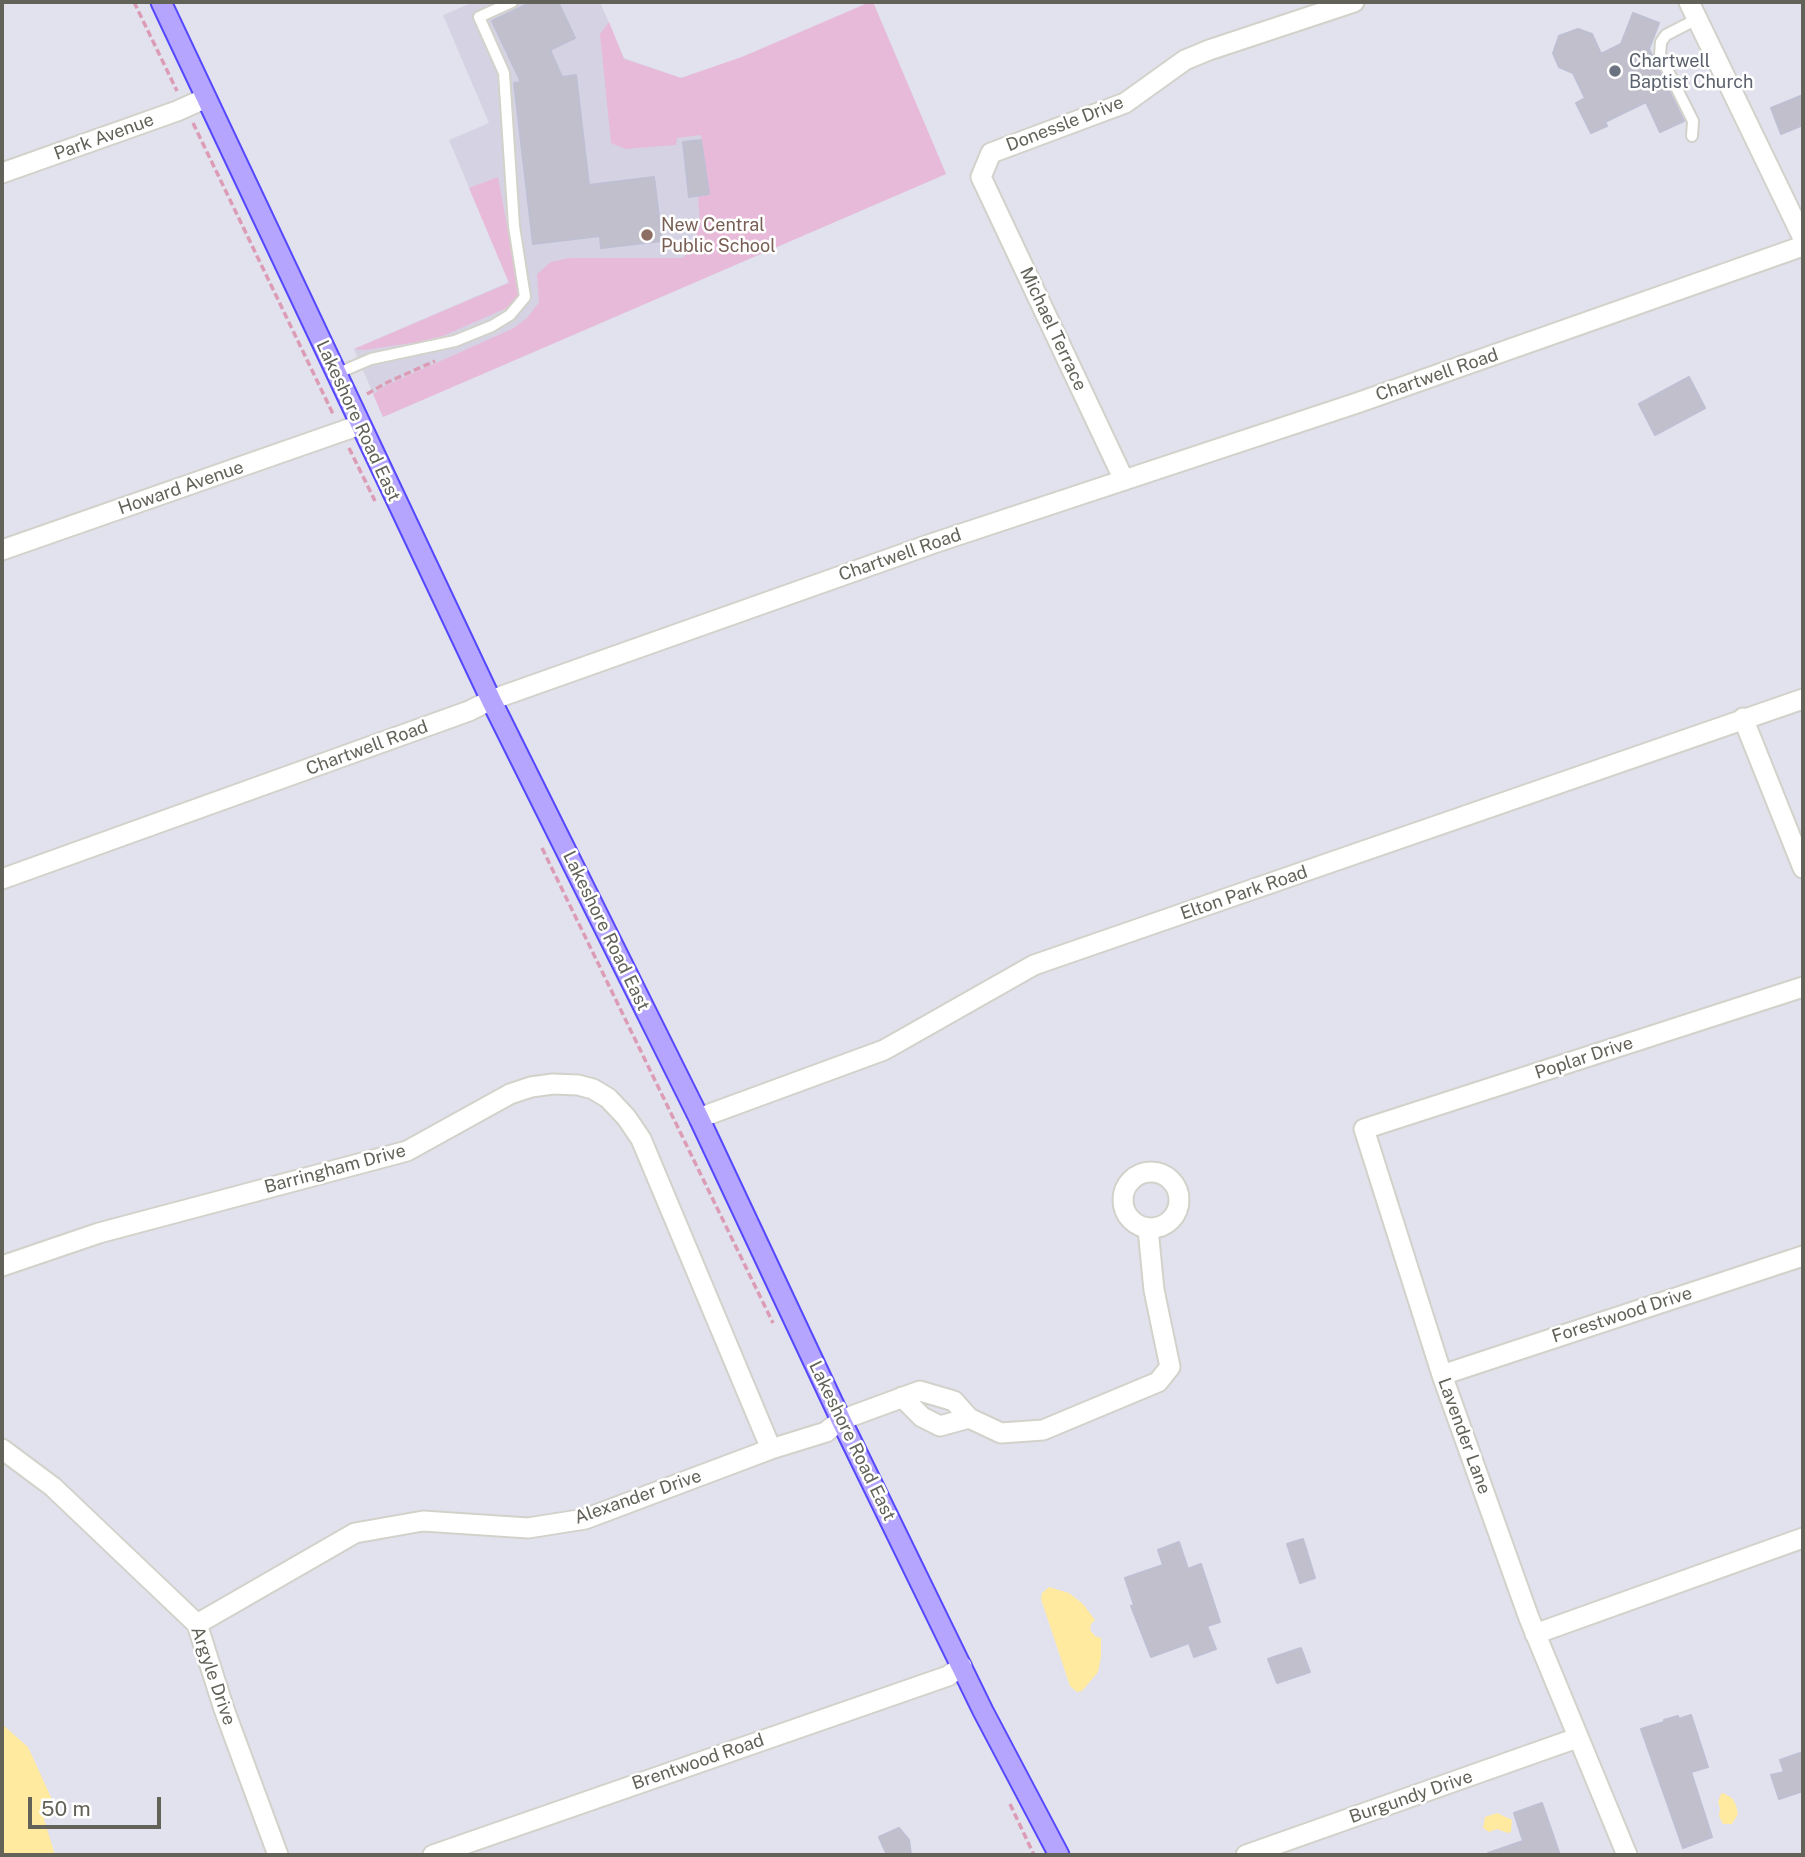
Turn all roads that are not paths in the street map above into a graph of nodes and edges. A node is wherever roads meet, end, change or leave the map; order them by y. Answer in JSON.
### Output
{"nodes":[{"id":1,"x":161,"y":2,"type":"edge"},
{"id":2,"x":512,"y":2,"type":"edge"},
{"id":3,"x":1354,"y":2,"type":"edge"},
{"id":4,"x":1693,"y":11,"type":"edge"},
{"id":5,"x":206,"y":98,"type":"junction"},
{"id":6,"x":1692,"y":136,"type":"dead end"},
{"id":7,"x":2,"y":173,"type":"edge"},
{"id":8,"x":982,"y":177,"type":"joint"},
{"id":9,"x":1803,"y":238,"type":"edge"},
{"id":10,"x":1803,"y":246,"type":"edge"},
{"id":11,"x":336,"y":374,"type":"junction"},
{"id":12,"x":351,"y":429,"type":"junction"},
{"id":13,"x":1124,"y":480,"type":"junction"},
{"id":14,"x":2,"y":550,"type":"edge"},
{"id":15,"x":1803,"y":699,"type":"edge"},
{"id":16,"x":491,"y":700,"type":"junction"},
{"id":17,"x":1743,"y":718,"type":"junction"},
{"id":18,"x":1803,"y":869,"type":"edge"},
{"id":19,"x":2,"y":879,"type":"edge"},
{"id":20,"x":1803,"y":987,"type":"edge"},
{"id":21,"x":699,"y":1118,"type":"junction"},
{"id":22,"x":1364,"y":1129,"type":"joint"},
{"id":23,"x":1148,"y":1229,"type":"dead end"},
{"id":24,"x":1803,"y":1256,"type":"edge"},
{"id":25,"x":2,"y":1266,"type":"edge"},
{"id":26,"x":1441,"y":1375,"type":"junction"},
{"id":27,"x":902,"y":1397,"type":"junction"},
{"id":28,"x":969,"y":1418,"type":"junction"},
{"id":29,"x":841,"y":1420,"type":"junction"},
{"id":30,"x":771,"y":1449,"type":"junction"},
{"id":31,"x":2,"y":1450,"type":"edge"},
{"id":32,"x":1803,"y":1538,"type":"edge"},
{"id":33,"x":197,"y":1624,"type":"junction"},
{"id":34,"x":1535,"y":1634,"type":"junction"},
{"id":35,"x":962,"y":1666,"type":"junction"},
{"id":36,"x":1577,"y":1738,"type":"junction"},
{"id":37,"x":278,"y":1855,"type":"edge"},
{"id":38,"x":433,"y":1855,"type":"edge"},
{"id":39,"x":1059,"y":1855,"type":"edge"},
{"id":40,"x":1246,"y":1855,"type":"edge"},
{"id":41,"x":1627,"y":1855,"type":"edge"}],
"edges":[{"from":1,"to":5,"type":"main road","name":"Lakeshore Road East"},
{"from":2,"to":11,"type":"lane"},
{"from":3,"to":8,"type":"street","name":"Donessle Drive"},
{"from":4,"to":6,"type":"lane"},
{"from":4,"to":9,"type":"street"},
{"from":5,"to":7,"type":"street","name":"Park Avenue"},
{"from":5,"to":11,"type":"main road","name":"Lakeshore Road East"},
{"from":8,"to":13,"type":"street","name":"Michael Terrace"},
{"from":10,"to":13,"type":"street","name":"Chartwell Road"},
{"from":11,"to":12,"type":"main road","name":"Lakeshore Road East"},
{"from":12,"to":14,"type":"street","name":"Howard Avenue"},
{"from":12,"to":16,"type":"main road","name":"Lakeshore Road East"},
{"from":13,"to":16,"type":"street","name":"Chartwell Road"},
{"from":15,"to":17,"type":"street","name":"Elton Park Road"},
{"from":16,"to":19,"type":"street","name":"Chartwell Road"},
{"from":16,"to":21,"type":"main road","name":"Lakeshore Road East"},
{"from":17,"to":18,"type":"street"},
{"from":17,"to":21,"type":"street","name":"Elton Park Road"},
{"from":20,"to":22,"type":"street","name":"Poplar Drive"},
{"from":21,"to":29,"type":"main road","name":"Lakeshore Road East"},
{"from":22,"to":26,"type":"street","name":"Lavender Lane"},
{"from":23,"to":28,"type":"street","name":"Alexander Drive"},
{"from":24,"to":26,"type":"street","name":"Forestwood Drive"},
{"from":25,"to":30,"type":"street","name":"Barringham Drive"},
{"from":26,"to":34,"type":"street","name":"Lavender Lane"},
{"from":27,"to":28,"type":"street","name":"Alexander Drive"},
{"from":27,"to":28,"type":"street"},
{"from":27,"to":29,"type":"street","name":"Alexander Drive"},
{"from":29,"to":30,"type":"street","name":"Alexander Drive"},
{"from":29,"to":35,"type":"main road","name":"Lakeshore Road East"},
{"from":30,"to":33,"type":"street","name":"Alexander Drive"},
{"from":31,"to":33,"type":"street","name":"Argyle Drive"},
{"from":32,"to":34,"type":"street"},
{"from":33,"to":37,"type":"street","name":"Argyle Drive"},
{"from":34,"to":36,"type":"street","name":"Lavender Lane"},
{"from":35,"to":38,"type":"street","name":"Brentwood Road"},
{"from":35,"to":39,"type":"main road","name":"Lakeshore Road East"},
{"from":36,"to":40,"type":"street","name":"Burgundy Drive"},
{"from":36,"to":41,"type":"street","name":"Lavender Lane"}]}
